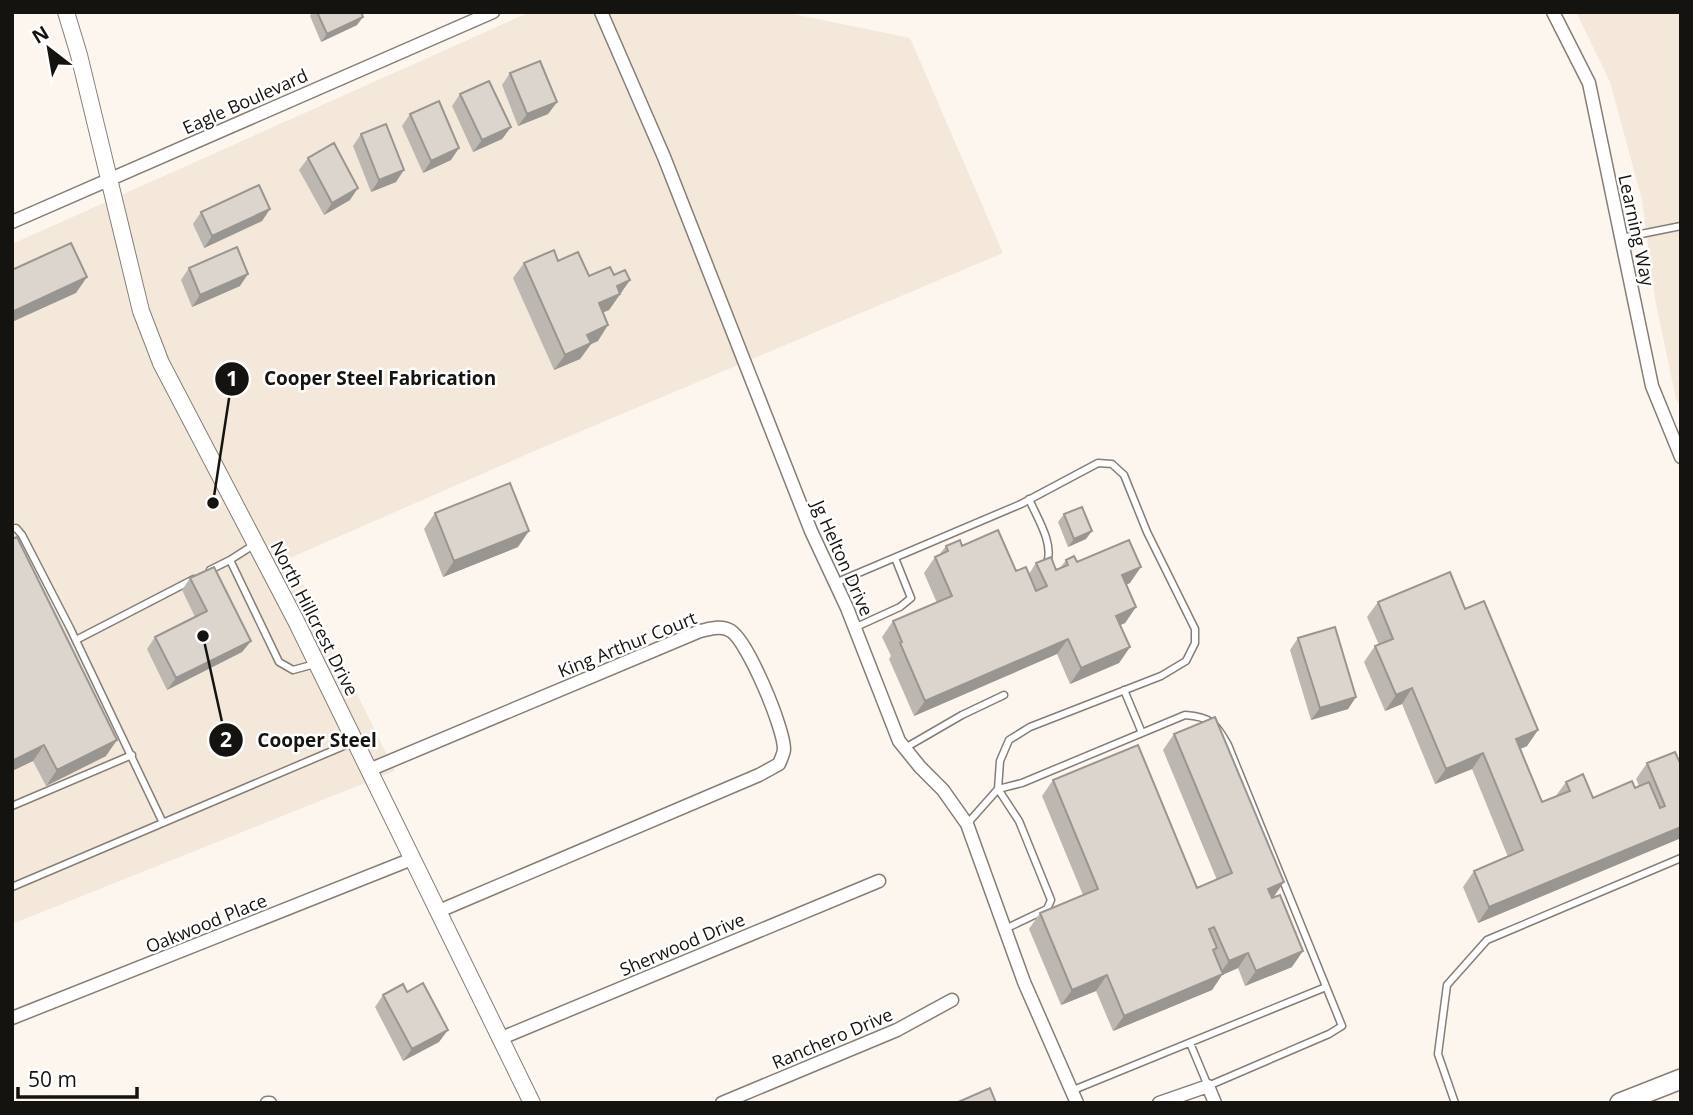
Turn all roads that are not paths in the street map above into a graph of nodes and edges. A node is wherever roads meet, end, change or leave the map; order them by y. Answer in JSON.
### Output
{"nodes":[{"id":1,"x":66,"y":12,"type":"edge"},
{"id":2,"x":493,"y":12,"type":"edge"},
{"id":3,"x":601,"y":12,"type":"edge"},
{"id":4,"x":1553,"y":12,"type":"edge"},
{"id":5,"x":110,"y":179,"type":"junction"},
{"id":6,"x":12,"y":222,"type":"edge"},
{"id":7,"x":1681,"y":226,"type":"edge"},
{"id":8,"x":1621,"y":238,"type":"junction"},
{"id":9,"x":1681,"y":457,"type":"edge"},
{"id":10,"x":1030,"y":499,"type":"junction"},
{"id":11,"x":12,"y":529,"type":"edge"},
{"id":12,"x":256,"y":544,"type":"junction"},
{"id":13,"x":895,"y":558,"type":"junction"},
{"id":14,"x":230,"y":560,"type":"junction"},
{"id":15,"x":1045,"y":568,"type":"edge"},
{"id":16,"x":835,"y":583,"type":"junction"},
{"id":17,"x":855,"y":628,"type":"junction"},
{"id":18,"x":76,"y":640,"type":"junction"},
{"id":19,"x":316,"y":663,"type":"junction"},
{"id":20,"x":1124,"y":690,"type":"junction"},
{"id":21,"x":1004,"y":695,"type":"dead end"},
{"id":22,"x":1142,"y":733,"type":"junction"},
{"id":23,"x":355,"y":741,"type":"junction"},
{"id":24,"x":905,"y":748,"type":"junction"},
{"id":25,"x":132,"y":755,"type":"junction"},
{"id":26,"x":369,"y":770,"type":"junction"},
{"id":27,"x":998,"y":789,"type":"junction"},
{"id":28,"x":12,"y":806,"type":"edge"},
{"id":29,"x":163,"y":823,"type":"junction"},
{"id":30,"x":967,"y":824,"type":"junction"},
{"id":31,"x":1681,"y":858,"type":"edge"},
{"id":32,"x":412,"y":859,"type":"junction"},
{"id":33,"x":879,"y":881,"type":"dead end"},
{"id":34,"x":12,"y":887,"type":"edge"},
{"id":35,"x":439,"y":911,"type":"junction"},
{"id":36,"x":1005,"y":929,"type":"junction"},
{"id":37,"x":1326,"y":987,"type":"junction"},
{"id":38,"x":952,"y":1000,"type":"dead end"},
{"id":39,"x":12,"y":1018,"type":"edge"},
{"id":40,"x":499,"y":1039,"type":"junction"},
{"id":41,"x":1190,"y":1042,"type":"junction"},
{"id":42,"x":1681,"y":1079,"type":"edge"},
{"id":43,"x":1208,"y":1086,"type":"junction"},
{"id":44,"x":1074,"y":1097,"type":"edge"},
{"id":45,"x":1644,"y":1099,"type":"edge"},
{"id":46,"x":532,"y":1103,"type":"edge"},
{"id":47,"x":722,"y":1103,"type":"edge"},
{"id":48,"x":1159,"y":1103,"type":"edge"},
{"id":49,"x":1215,"y":1103,"type":"edge"},
{"id":50,"x":1455,"y":1103,"type":"edge"},
{"id":51,"x":1620,"y":1103,"type":"edge"}],
"edges":[{"from":1,"to":5,"type":"street","name":"North Hillcrest Drive"},
{"from":2,"to":5,"type":"street","name":"Eagle Boulevard"},
{"from":3,"to":16,"type":"street","name":"Jg Helton Drive"},
{"from":4,"to":8,"type":"street","name":"Learning Way"},
{"from":5,"to":6,"type":"street","name":"Eagle Boulevard"},
{"from":5,"to":12,"type":"street","name":"North Hillcrest Drive"},
{"from":7,"to":8,"type":"lane"},
{"from":8,"to":9,"type":"street","name":"Learning Way"},
{"from":10,"to":13,"type":"lane"},
{"from":10,"to":15,"type":"lane"},
{"from":10,"to":20,"type":"lane"},
{"from":11,"to":18,"type":"lane"},
{"from":12,"to":14,"type":"lane"},
{"from":12,"to":19,"type":"street","name":"North Hillcrest Drive"},
{"from":13,"to":16,"type":"lane"},
{"from":13,"to":17,"type":"lane"},
{"from":14,"to":18,"type":"lane"},
{"from":14,"to":19,"type":"lane"},
{"from":16,"to":17,"type":"street","name":"Jg Helton Drive"},
{"from":17,"to":24,"type":"street","name":"Jg Helton Drive"},
{"from":18,"to":25,"type":"lane"},
{"from":19,"to":23,"type":"street","name":"North Hillcrest Drive"},
{"from":20,"to":22,"type":"lane"},
{"from":20,"to":27,"type":"lane"},
{"from":21,"to":24,"type":"lane"},
{"from":22,"to":27,"type":"lane"},
{"from":22,"to":37,"type":"lane"},
{"from":23,"to":26,"type":"street","name":"North Hillcrest Drive"},
{"from":23,"to":29,"type":"lane"},
{"from":24,"to":30,"type":"street","name":"Jg Helton Drive"},
{"from":25,"to":28,"type":"lane"},
{"from":25,"to":29,"type":"lane"},
{"from":26,"to":32,"type":"street","name":"North Hillcrest Drive"},
{"from":26,"to":35,"type":"street","name":"King Arthur Court"},
{"from":27,"to":30,"type":"lane"},
{"from":27,"to":36,"type":"lane"},
{"from":29,"to":34,"type":"lane"},
{"from":30,"to":36,"type":"street","name":"Jg Helton Drive"},
{"from":31,"to":50,"type":"lane"},
{"from":32,"to":35,"type":"street","name":"North Hillcrest Drive"},
{"from":32,"to":39,"type":"street","name":"Oakwood Place"},
{"from":33,"to":40,"type":"street","name":"Sherwood Drive"},
{"from":35,"to":40,"type":"street","name":"North Hillcrest Drive"},
{"from":36,"to":44,"type":"street","name":"Jg Helton Drive"},
{"from":37,"to":41,"type":"lane"},
{"from":37,"to":43,"type":"lane"},
{"from":38,"to":47,"type":"street","name":"Ranchero Drive"},
{"from":40,"to":46,"type":"street","name":"North Hillcrest Drive"},
{"from":41,"to":43,"type":"lane"},
{"from":41,"to":44,"type":"lane"},
{"from":42,"to":45,"type":"main road"},
{"from":43,"to":48,"type":"street"},
{"from":43,"to":49,"type":"street"},
{"from":45,"to":51,"type":"main road"}]}
